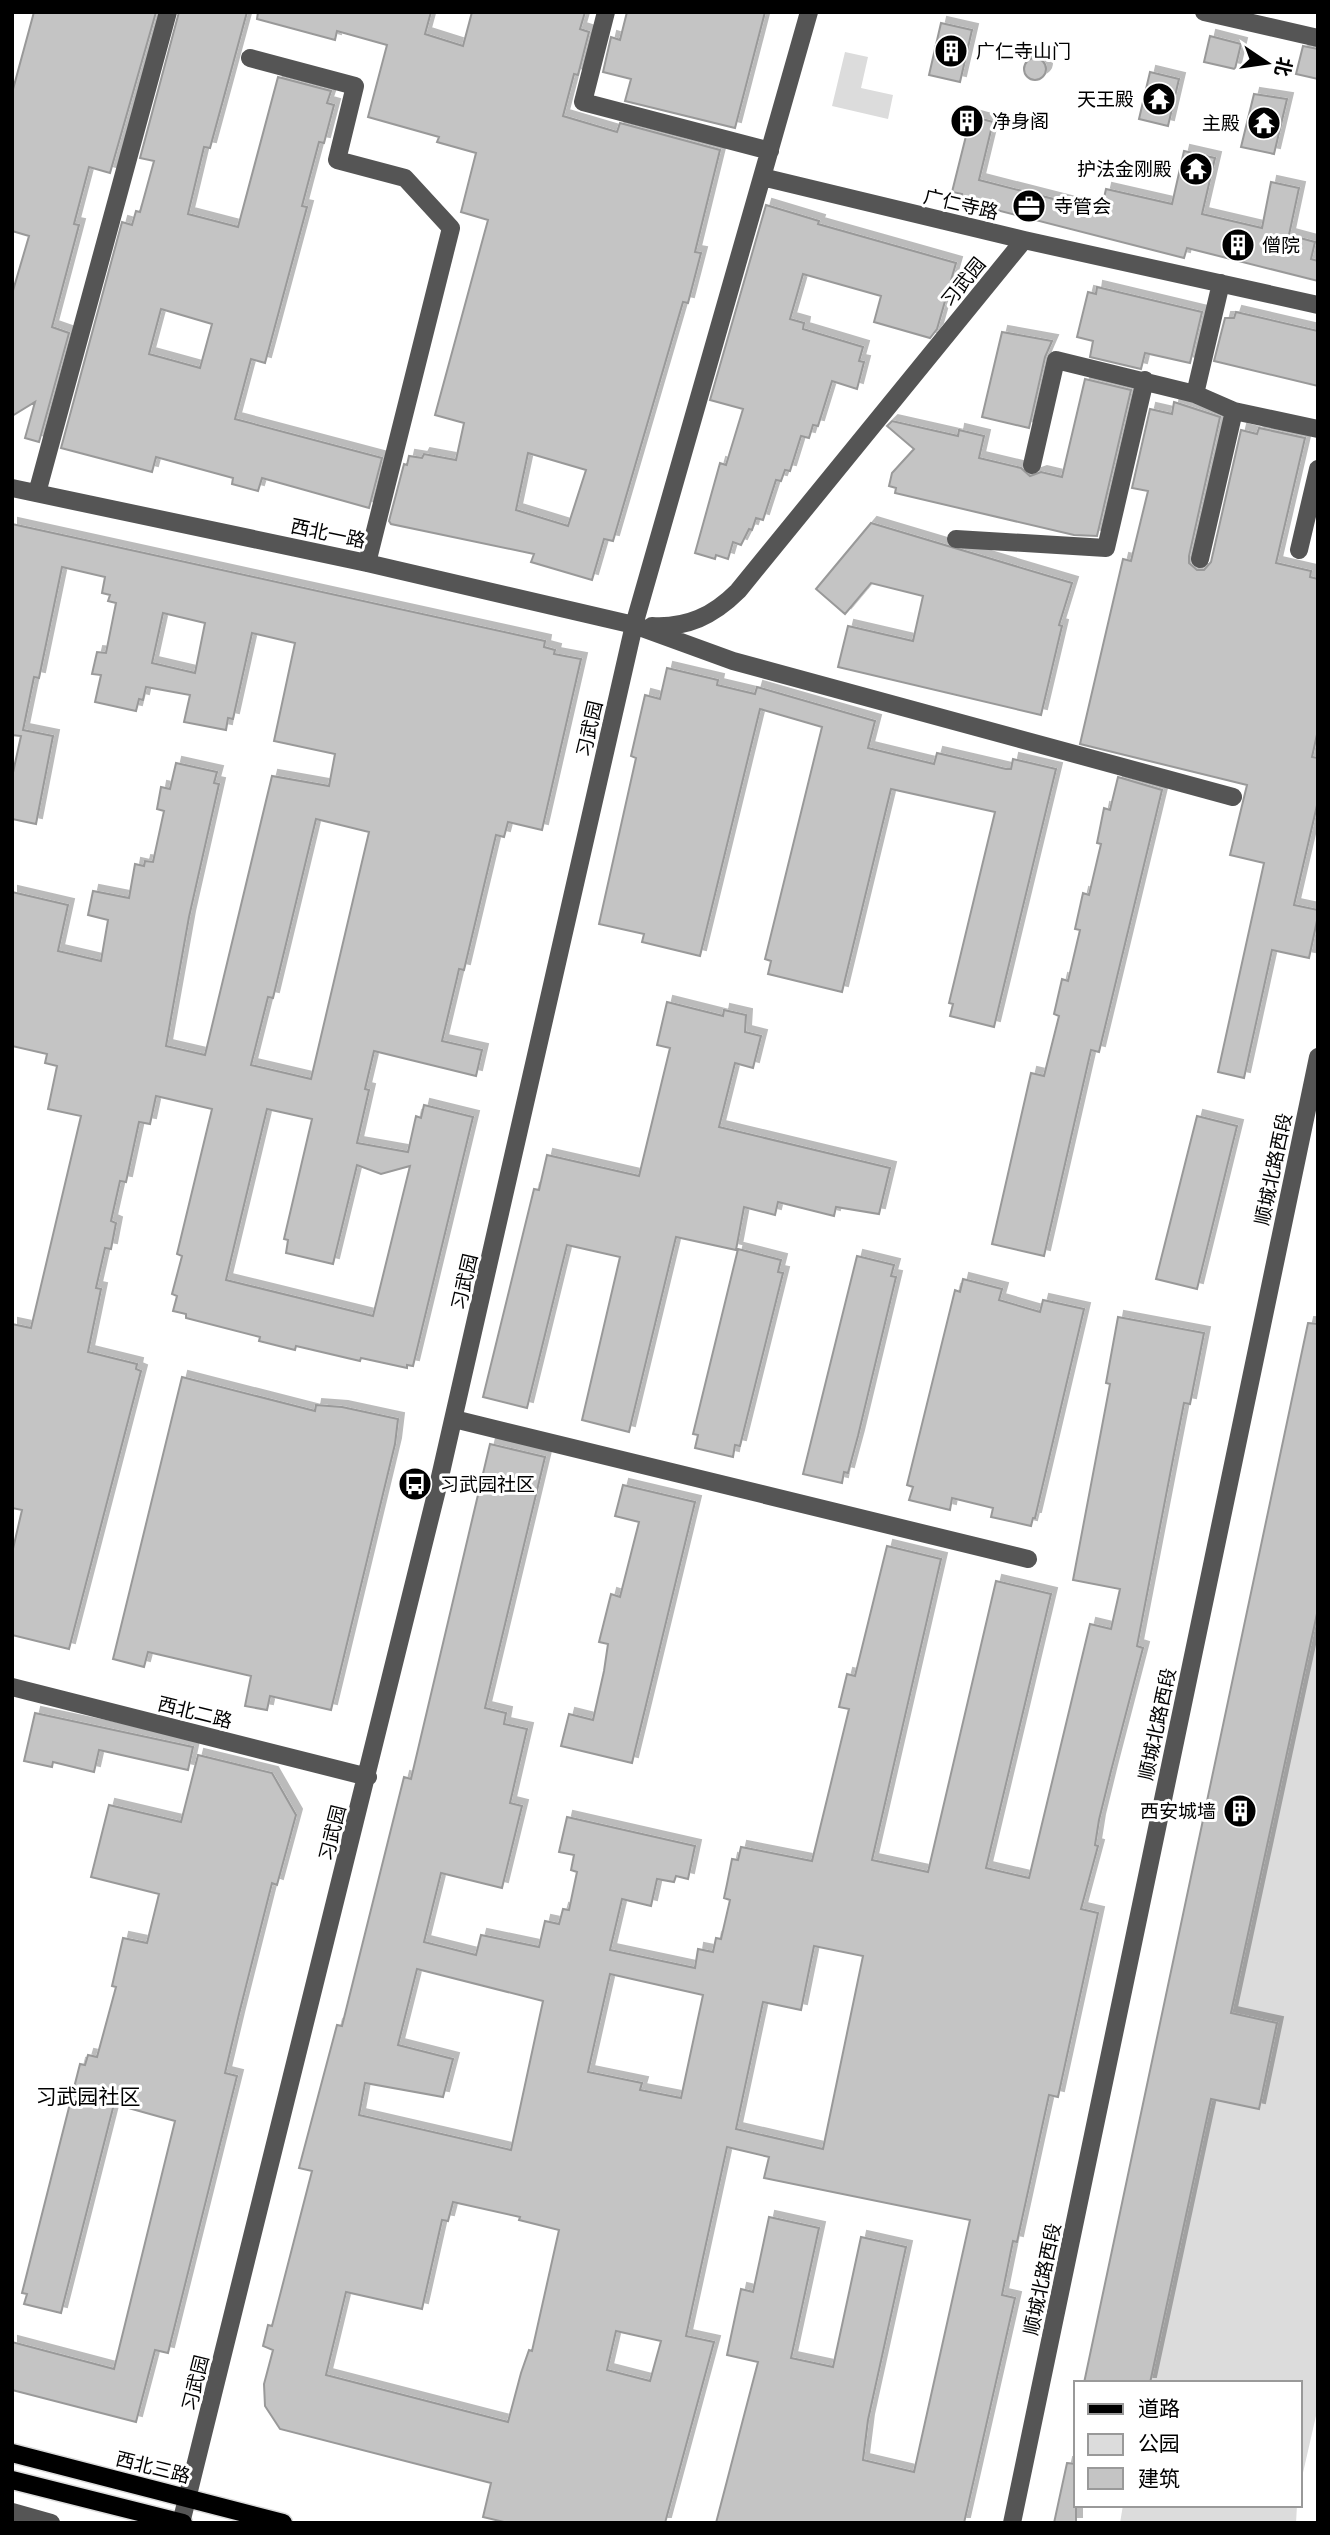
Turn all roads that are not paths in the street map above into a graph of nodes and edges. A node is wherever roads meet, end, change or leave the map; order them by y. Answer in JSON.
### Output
{"nodes":[{"id":1,"x":168,"y":12,"type":"edge"},
{"id":2,"x":606,"y":12,"type":"edge"},
{"id":3,"x":809,"y":12,"type":"edge"},
{"id":4,"x":1204,"y":12,"type":"edge"},
{"id":5,"x":1318,"y":38,"type":"edge"},
{"id":6,"x":250,"y":58,"type":"dead end"},
{"id":7,"x":770,"y":151,"type":"junction"},
{"id":8,"x":762,"y":177,"type":"junction"},
{"id":9,"x":1024,"y":240,"type":"junction"},
{"id":10,"x":1222,"y":283,"type":"junction"},
{"id":11,"x":1318,"y":305,"type":"edge"},
{"id":12,"x":1145,"y":380,"type":"junction"},
{"id":13,"x":1195,"y":394,"type":"junction"},
{"id":14,"x":1234,"y":411,"type":"junction"},
{"id":15,"x":1318,"y":429,"type":"edge"},
{"id":16,"x":1032,"y":465,"type":"dead end"},
{"id":17,"x":1318,"y":469,"type":"edge"},
{"id":18,"x":12,"y":488,"type":"edge"},
{"id":19,"x":37,"y":493,"type":"junction"},
{"id":20,"x":957,"y":539,"type":"dead end"},
{"id":21,"x":1299,"y":550,"type":"dead end"},
{"id":22,"x":1200,"y":559,"type":"dead end"},
{"id":23,"x":366,"y":563,"type":"junction"},
{"id":24,"x":634,"y":625,"type":"junction"},
{"id":25,"x":1233,"y":797,"type":"dead end"},
{"id":26,"x":1318,"y":1057,"type":"edge"},
{"id":27,"x":454,"y":1419,"type":"junction"},
{"id":28,"x":1028,"y":1559,"type":"dead end"},
{"id":29,"x":12,"y":1688,"type":"edge"},
{"id":30,"x":368,"y":1777,"type":"junction"},
{"id":31,"x":12,"y":2453,"type":"edge"},
{"id":32,"x":12,"y":2480,"type":"edge"},
{"id":33,"x":187,"y":2498,"type":"junction"},
{"id":34,"x":12,"y":2512,"type":"edge"},
{"id":35,"x":51,"y":2523,"type":"edge"},
{"id":36,"x":182,"y":2523,"type":"edge"},
{"id":37,"x":283,"y":2523,"type":"edge"},
{"id":38,"x":1012,"y":2523,"type":"edge"}],
"edges":[{"from":1,"to":19,"type":"street"},
{"from":2,"to":7,"type":"street"},
{"from":3,"to":7,"type":"street"},
{"from":4,"to":5,"type":"street"},
{"from":6,"to":23,"type":"street"},
{"from":7,"to":8,"type":"street"},
{"from":8,"to":9,"type":"street","name":"广仁寺路"},
{"from":8,"to":24,"type":"street"},
{"from":9,"to":10,"type":"street","name":"广仁寺路"},
{"from":9,"to":24,"type":"street","name":"习武园"},
{"from":10,"to":11,"type":"street","name":"广仁寺路"},
{"from":10,"to":13,"type":"street"},
{"from":12,"to":13,"type":"street"},
{"from":12,"to":16,"type":"street"},
{"from":12,"to":20,"type":"street"},
{"from":13,"to":14,"type":"street"},
{"from":14,"to":15,"type":"street"},
{"from":14,"to":22,"type":"street"},
{"from":17,"to":21,"type":"street"},
{"from":18,"to":19,"type":"street","name":"西北一路"},
{"from":19,"to":23,"type":"street","name":"西北一路"},
{"from":23,"to":24,"type":"street","name":"西北一路"},
{"from":24,"to":25,"type":"street"},
{"from":24,"to":27,"type":"street","name":"习武园"},
{"from":26,"to":38,"type":"street","name":"顺城北路西段"},
{"from":27,"to":28,"type":"street"},
{"from":27,"to":30,"type":"street","name":"习武园"},
{"from":29,"to":30,"type":"street","name":"西北二路"},
{"from":30,"to":33,"type":"street","name":"习武园"},
{"from":31,"to":33,"type":"main road","name":"西北三路"},
{"from":32,"to":36,"type":"main road"},
{"from":33,"to":36,"type":"street","name":"习武园"},
{"from":33,"to":37,"type":"main road","name":"西北三路"},
{"from":34,"to":35,"type":"street"}]}
